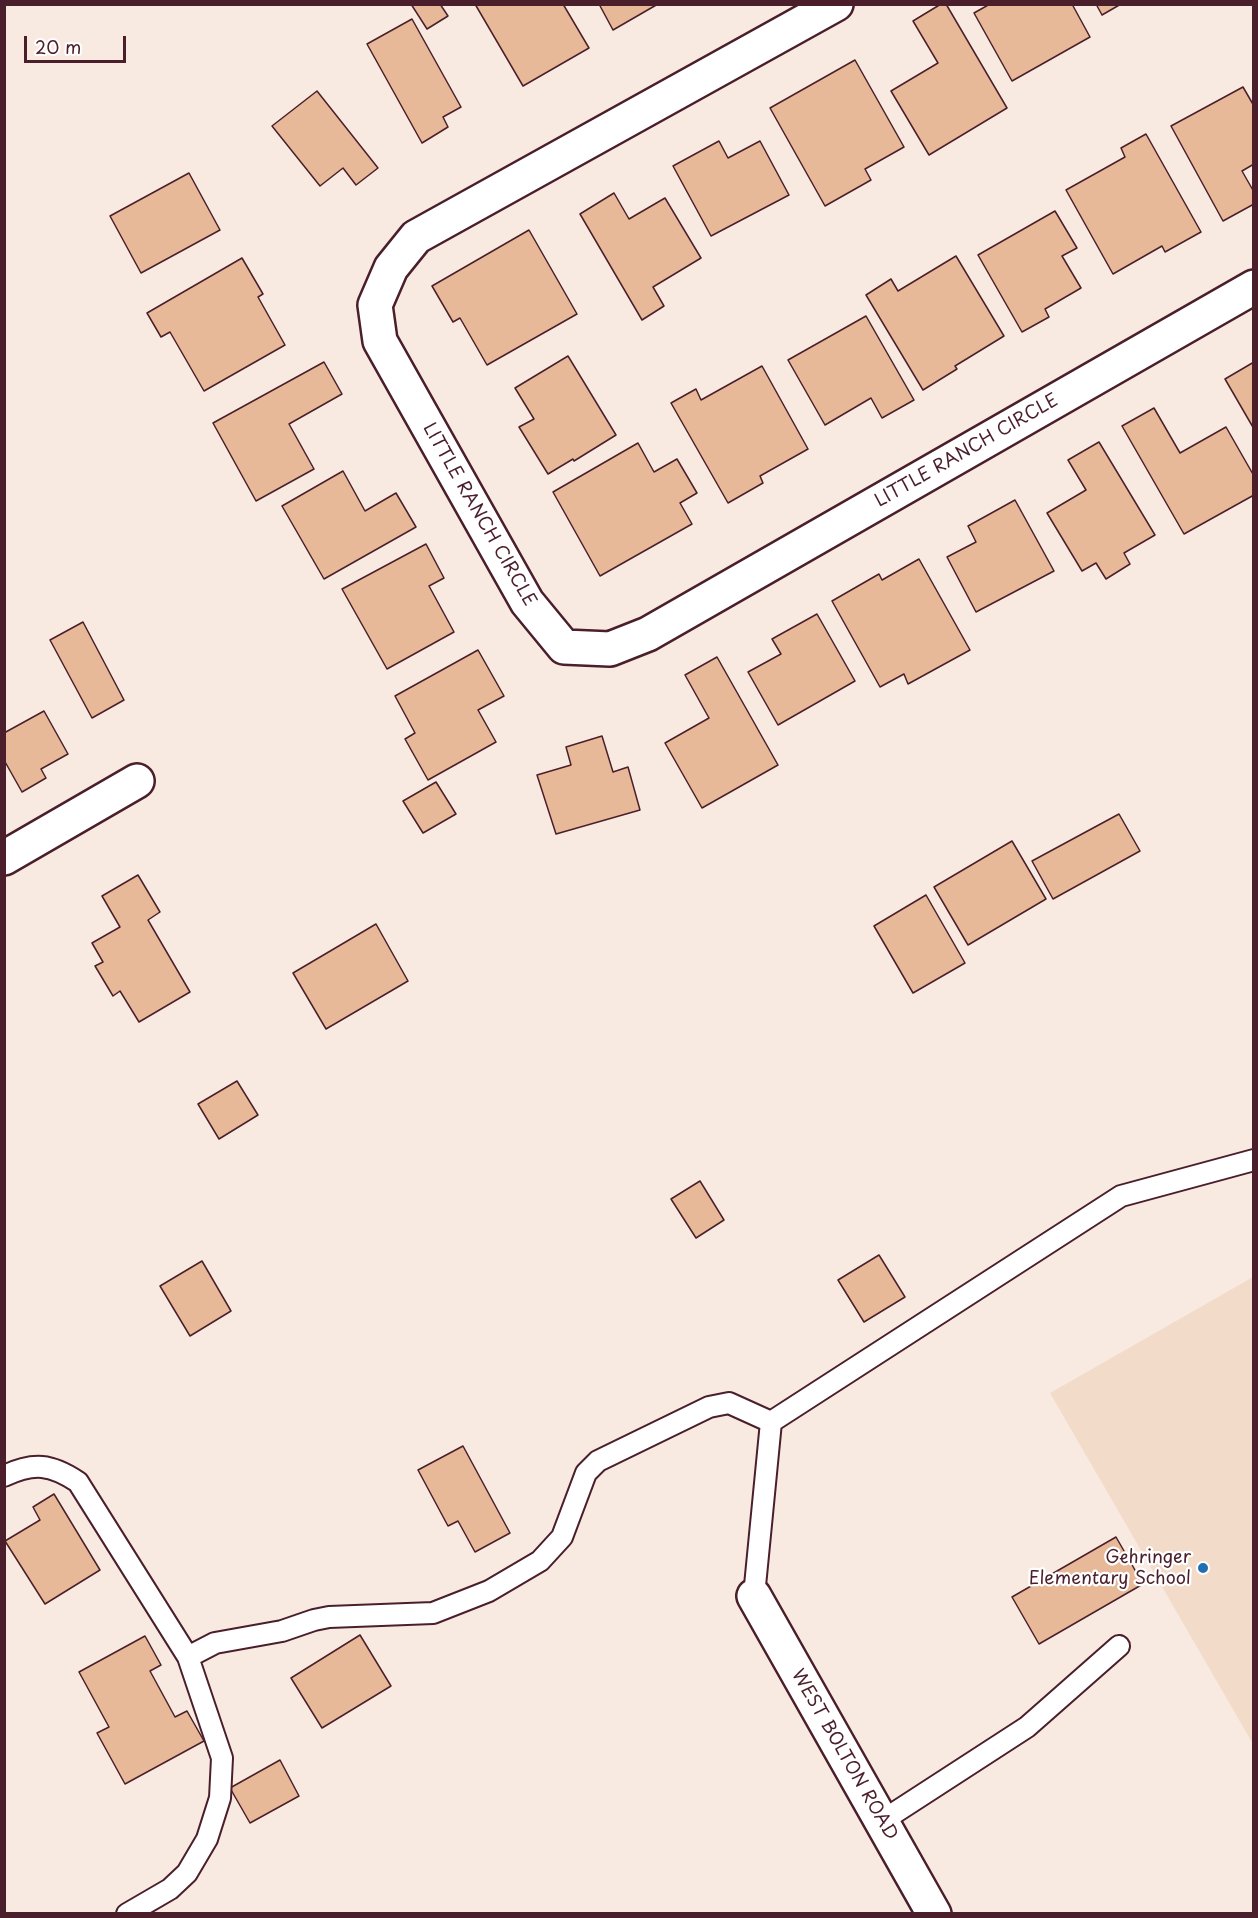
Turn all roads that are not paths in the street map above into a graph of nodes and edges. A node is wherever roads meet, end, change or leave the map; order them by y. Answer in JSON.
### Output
{"nodes":[{"id":1,"x":836,"y":4,"type":"edge"},
{"id":2,"x":1254,"y":287,"type":"edge"},
{"id":3,"x":137,"y":781,"type":"dead end"},
{"id":4,"x":4,"y":858,"type":"edge"},
{"id":5,"x":1254,"y":1160,"type":"edge"},
{"id":6,"x":771,"y":1422,"type":"junction"},
{"id":7,"x":4,"y":1476,"type":"edge"},
{"id":8,"x":754,"y":1596,"type":"joint"},
{"id":9,"x":1119,"y":1646,"type":"dead end"},
{"id":10,"x":188,"y":1657,"type":"junction"},
{"id":11,"x":882,"y":1821,"type":"junction"},
{"id":12,"x":128,"y":1914,"type":"edge"},
{"id":13,"x":934,"y":1914,"type":"edge"}],
"edges":[{"from":1,"to":2,"type":"street","name":"LITTLE RANCH CIRCLE"},
{"from":3,"to":4,"type":"street"},
{"from":5,"to":6,"type":"lane"},
{"from":6,"to":8,"type":"lane"},
{"from":6,"to":10,"type":"lane"},
{"from":7,"to":10,"type":"lane"},
{"from":8,"to":11,"type":"street","name":"WEST BOLTON ROAD"},
{"from":9,"to":11,"type":"lane"},
{"from":10,"to":12,"type":"lane"},
{"from":11,"to":13,"type":"street","name":"WEST BOLTON ROAD"}]}
